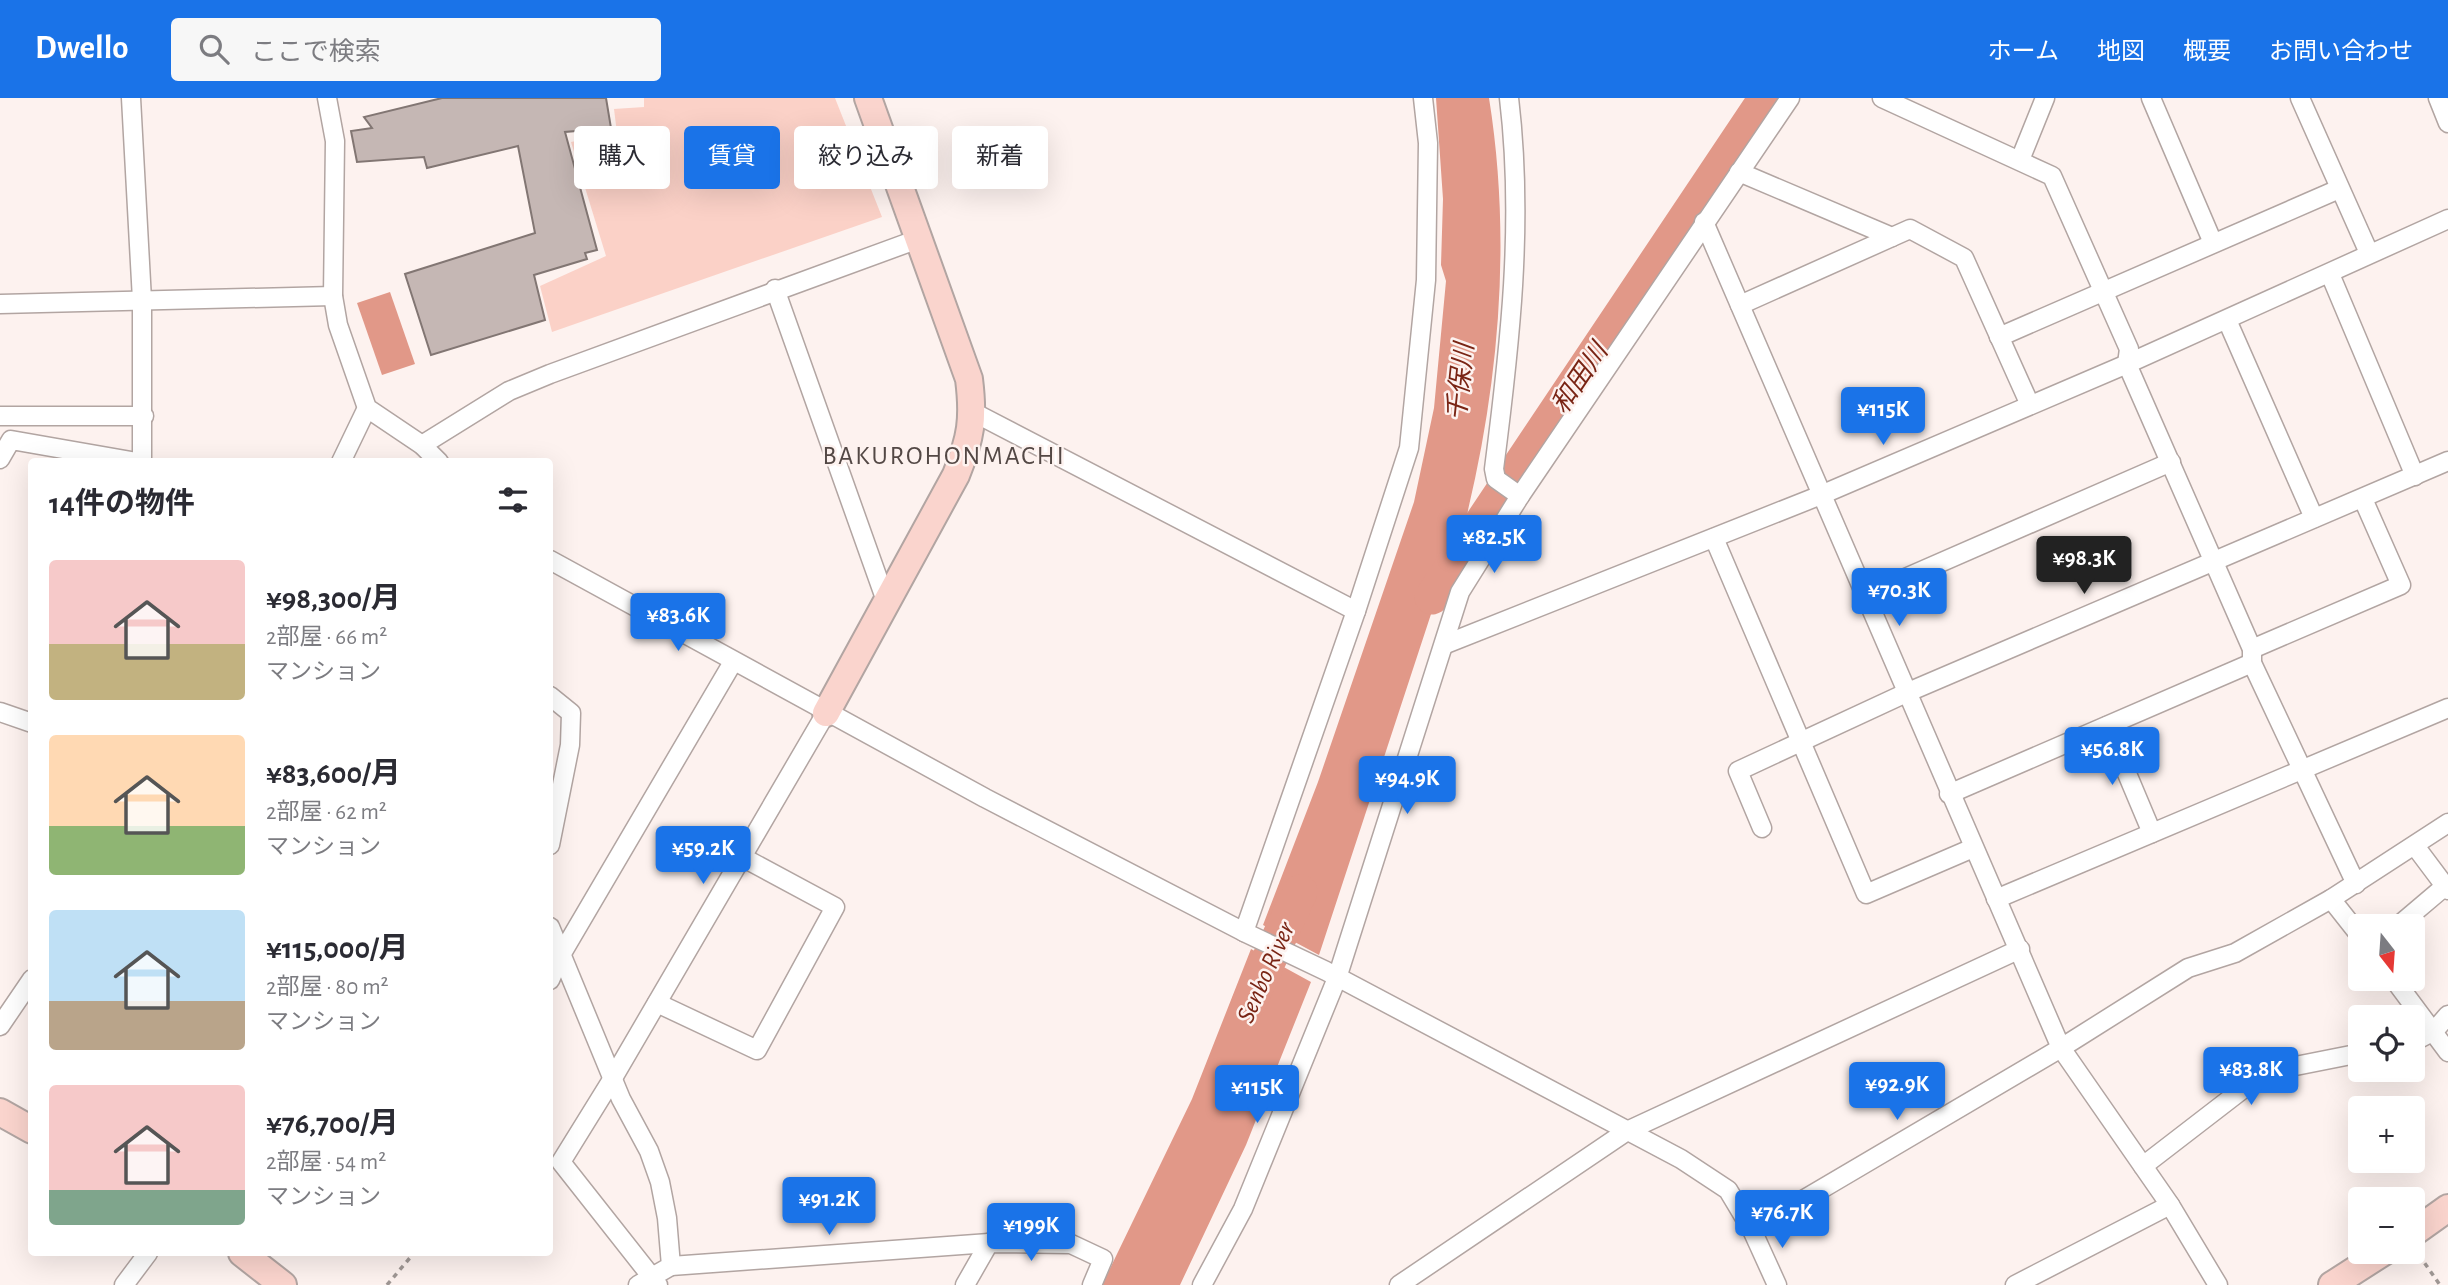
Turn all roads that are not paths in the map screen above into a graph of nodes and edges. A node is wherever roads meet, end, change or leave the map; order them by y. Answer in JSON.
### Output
{"nodes":[{"id":1,"x":131,"y":98,"type":"edge"},
{"id":2,"x":327,"y":98,"type":"edge"},
{"id":3,"x":868,"y":98,"type":"edge"},
{"id":4,"x":1423,"y":98,"type":"edge"},
{"id":5,"x":1509,"y":98,"type":"edge"},
{"id":6,"x":1790,"y":98,"type":"edge"},
{"id":7,"x":1882,"y":98,"type":"edge"},
{"id":8,"x":2045,"y":98,"type":"edge"},
{"id":9,"x":2151,"y":98,"type":"edge"},
{"id":10,"x":2300,"y":98,"type":"edge"},
{"id":11,"x":2438,"y":98,"type":"edge"},
{"id":12,"x":2448,"y":122,"type":"edge"},
{"id":13,"x":2020,"y":160,"type":"junction"},
{"id":14,"x":1739,"y":172,"type":"junction"},
{"id":15,"x":2339,"y":190,"type":"junction"},
{"id":16,"x":2448,"y":219,"type":"edge"},
{"id":17,"x":1704,"y":222,"type":"junction"},
{"id":18,"x":1892,"y":237,"type":"junction"},
{"id":19,"x":921,"y":238,"type":"junction"},
{"id":20,"x":2213,"y":243,"type":"junction"},
{"id":21,"x":2368,"y":253,"type":"junction"},
{"id":22,"x":2330,"y":274,"type":"junction"},
{"id":23,"x":775,"y":289,"type":"junction"},
{"id":24,"x":2103,"y":291,"type":"junction"},
{"id":25,"x":333,"y":296,"type":"junction"},
{"id":26,"x":142,"y":300,"type":"junction"},
{"id":27,"x":0,"y":304,"type":"edge"},
{"id":28,"x":1740,"y":305,"type":"junction"},
{"id":29,"x":2228,"y":320,"type":"junction"},
{"id":30,"x":1999,"y":337,"type":"junction"},
{"id":31,"x":2127,"y":364,"type":"junction"},
{"id":32,"x":2030,"y":405,"type":"junction"},
{"id":33,"x":367,"y":408,"type":"junction"},
{"id":34,"x":973,"y":412,"type":"junction"},
{"id":35,"x":144,"y":415,"type":"junction"},
{"id":36,"x":0,"y":416,"type":"edge"},
{"id":37,"x":422,"y":446,"type":"junction"},
{"id":38,"x":0,"y":458,"type":"edge"},
{"id":39,"x":116,"y":458,"type":"edge"},
{"id":40,"x":139,"y":458,"type":"edge"},
{"id":41,"x":343,"y":458,"type":"edge"},
{"id":42,"x":435,"y":458,"type":"edge"},
{"id":43,"x":2448,"y":461,"type":"edge"},
{"id":44,"x":2171,"y":462,"type":"junction"},
{"id":45,"x":2415,"y":476,"type":"junction"},
{"id":46,"x":1516,"y":494,"type":"junction"},
{"id":47,"x":1821,"y":495,"type":"junction"},
{"id":48,"x":2363,"y":499,"type":"junction"},
{"id":49,"x":2314,"y":518,"type":"junction"},
{"id":50,"x":1714,"y":538,"type":"junction"},
{"id":51,"x":2212,"y":561,"type":"junction"},
{"id":52,"x":553,"y":562,"type":"edge"},
{"id":53,"x":1864,"y":596,"type":"junction"},
{"id":54,"x":886,"y":601,"type":"junction"},
{"id":55,"x":1356,"y":611,"type":"junction"},
{"id":56,"x":1446,"y":644,"type":"junction"},
{"id":57,"x":2252,"y":656,"type":"junction"},
{"id":58,"x":733,"y":662,"type":"junction"},
{"id":59,"x":1906,"y":693,"type":"junction"},
{"id":60,"x":553,"y":698,"type":"edge"},
{"id":61,"x":2448,"y":708,"type":"edge"},
{"id":62,"x":0,"y":712,"type":"edge"},
{"id":63,"x":825,"y":713,"type":"junction"},
{"id":64,"x":28,"y":722,"type":"edge"},
{"id":65,"x":2107,"y":726,"type":"junction"},
{"id":66,"x":1801,"y":743,"type":"junction"},
{"id":67,"x":2301,"y":770,"type":"junction"},
{"id":68,"x":1949,"y":794,"type":"junction"},
{"id":69,"x":2448,"y":823,"type":"edge"},
{"id":70,"x":1762,"y":828,"type":"dead end"},
{"id":71,"x":553,"y":830,"type":"edge"},
{"id":72,"x":2152,"y":833,"type":"junction"},
{"id":73,"x":2415,"y":846,"type":"junction"},
{"id":74,"x":1973,"y":848,"type":"junction"},
{"id":75,"x":742,"y":857,"type":"junction"},
{"id":76,"x":2356,"y":884,"type":"junction"},
{"id":77,"x":2446,"y":888,"type":"edge"},
{"id":78,"x":1996,"y":899,"type":"junction"},
{"id":79,"x":2331,"y":899,"type":"junction"},
{"id":80,"x":2413,"y":914,"type":"edge"},
{"id":81,"x":2348,"y":921,"type":"edge"},
{"id":82,"x":1247,"y":934,"type":"junction"},
{"id":83,"x":553,"y":935,"type":"edge"},
{"id":84,"x":2020,"y":949,"type":"junction"},
{"id":85,"x":561,"y":955,"type":"junction"},
{"id":86,"x":553,"y":973,"type":"edge"},
{"id":87,"x":1332,"y":975,"type":"junction"},
{"id":88,"x":28,"y":985,"type":"edge"},
{"id":89,"x":2403,"y":991,"type":"edge"},
{"id":90,"x":657,"y":1003,"type":"junction"},
{"id":91,"x":2448,"y":1016,"type":"edge"},
{"id":92,"x":0,"y":1027,"type":"edge"},
{"id":93,"x":2434,"y":1031,"type":"junction"},
{"id":94,"x":2425,"y":1036,"type":"edge"},
{"id":95,"x":2062,"y":1048,"type":"junction"},
{"id":96,"x":2448,"y":1052,"type":"edge"},
{"id":97,"x":2348,"y":1056,"type":"edge"},
{"id":98,"x":613,"y":1078,"type":"junction"},
{"id":99,"x":0,"y":1112,"type":"edge"},
{"id":100,"x":28,"y":1127,"type":"edge"},
{"id":101,"x":1627,"y":1131,"type":"junction"},
{"id":102,"x":2143,"y":1166,"type":"junction"},
{"id":103,"x":2171,"y":1205,"type":"junction"},
{"id":104,"x":2448,"y":1208,"type":"edge"},
{"id":105,"x":1752,"y":1230,"type":"junction"},
{"id":106,"x":2425,"y":1230,"type":"edge"},
{"id":107,"x":989,"y":1243,"type":"junction"},
{"id":108,"x":146,"y":1256,"type":"edge"},
{"id":109,"x":246,"y":1256,"type":"edge"},
{"id":110,"x":2365,"y":1264,"type":"edge"},
{"id":111,"x":671,"y":1266,"type":"junction"},
{"id":112,"x":648,"y":1282,"type":"edge"},
{"id":113,"x":124,"y":1285,"type":"edge"},
{"id":114,"x":283,"y":1285,"type":"edge"},
{"id":115,"x":965,"y":1285,"type":"edge"},
{"id":116,"x":1092,"y":1285,"type":"edge"},
{"id":117,"x":1202,"y":1285,"type":"edge"},
{"id":118,"x":1399,"y":1285,"type":"edge"},
{"id":119,"x":1777,"y":1285,"type":"edge"},
{"id":120,"x":2015,"y":1285,"type":"edge"},
{"id":121,"x":2218,"y":1285,"type":"edge"},
{"id":122,"x":2332,"y":1285,"type":"edge"}],
"edges":[{"from":1,"to":26,"type":"street"},
{"from":2,"to":25,"type":"street"},
{"from":3,"to":19,"type":"street"},
{"from":4,"to":55,"type":"street"},
{"from":5,"to":46,"type":"street"},
{"from":6,"to":14,"type":"street"},
{"from":7,"to":13,"type":"street"},
{"from":8,"to":13,"type":"street"},
{"from":9,"to":20,"type":"street"},
{"from":10,"to":15,"type":"street"},
{"from":11,"to":12,"type":"street"},
{"from":13,"to":24,"type":"street"},
{"from":14,"to":17,"type":"street"},
{"from":14,"to":18,"type":"street"},
{"from":15,"to":20,"type":"street"},
{"from":15,"to":21,"type":"street"},
{"from":16,"to":21,"type":"street"},
{"from":17,"to":28,"type":"street"},
{"from":17,"to":46,"type":"street"},
{"from":18,"to":28,"type":"street"},
{"from":18,"to":30,"type":"street"},
{"from":19,"to":23,"type":"street"},
{"from":19,"to":34,"type":"street"},
{"from":20,"to":24,"type":"street"},
{"from":21,"to":22,"type":"street"},
{"from":22,"to":29,"type":"street"},
{"from":22,"to":45,"type":"street"},
{"from":23,"to":37,"type":"street"},
{"from":23,"to":54,"type":"street"},
{"from":24,"to":30,"type":"street"},
{"from":24,"to":31,"type":"street"},
{"from":25,"to":26,"type":"street"},
{"from":25,"to":33,"type":"street"},
{"from":26,"to":27,"type":"street"},
{"from":26,"to":35,"type":"street"},
{"from":28,"to":47,"type":"street"},
{"from":29,"to":31,"type":"street"},
{"from":29,"to":49,"type":"street"},
{"from":30,"to":32,"type":"street"},
{"from":31,"to":32,"type":"street"},
{"from":31,"to":44,"type":"street"},
{"from":32,"to":47,"type":"street"},
{"from":33,"to":37,"type":"street"},
{"from":33,"to":41,"type":"street"},
{"from":34,"to":54,"type":"street"},
{"from":34,"to":55,"type":"street"},
{"from":35,"to":36,"type":"street"},
{"from":35,"to":40,"type":"street"},
{"from":37,"to":42,"type":"street"},
{"from":38,"to":39,"type":"street"},
{"from":43,"to":45,"type":"street"},
{"from":44,"to":51,"type":"street"},
{"from":44,"to":53,"type":"street"},
{"from":45,"to":48,"type":"street"},
{"from":46,"to":56,"type":"street"},
{"from":47,"to":50,"type":"street"},
{"from":47,"to":53,"type":"street"},
{"from":48,"to":49,"type":"street"},
{"from":48,"to":57,"type":"street"},
{"from":49,"to":51,"type":"street"},
{"from":50,"to":56,"type":"street"},
{"from":50,"to":66,"type":"street"},
{"from":51,"to":57,"type":"street"},
{"from":51,"to":59,"type":"street"},
{"from":52,"to":58,"type":"street"},
{"from":53,"to":59,"type":"street"},
{"from":54,"to":63,"type":"street"},
{"from":55,"to":82,"type":"street"},
{"from":56,"to":87,"type":"street"},
{"from":57,"to":65,"type":"street"},
{"from":57,"to":67,"type":"street"},
{"from":58,"to":63,"type":"street"},
{"from":58,"to":85,"type":"street"},
{"from":59,"to":66,"type":"street"},
{"from":59,"to":68,"type":"street"},
{"from":60,"to":71,"type":"street"},
{"from":61,"to":67,"type":"street"},
{"from":62,"to":64,"type":"street"},
{"from":63,"to":75,"type":"street"},
{"from":63,"to":82,"type":"street"},
{"from":65,"to":68,"type":"street"},
{"from":65,"to":72,"type":"street"},
{"from":66,"to":70,"type":"street"},
{"from":66,"to":74,"type":"street"},
{"from":67,"to":72,"type":"street"},
{"from":67,"to":76,"type":"street"},
{"from":68,"to":74,"type":"street"},
{"from":69,"to":73,"type":"street"},
{"from":72,"to":78,"type":"street"},
{"from":73,"to":76,"type":"street"},
{"from":73,"to":77,"type":"street"},
{"from":74,"to":78,"type":"street"},
{"from":75,"to":90,"type":"street"},
{"from":75,"to":90,"type":"street"},
{"from":76,"to":79,"type":"street"},
{"from":77,"to":80,"type":"street"},
{"from":78,"to":84,"type":"street"},
{"from":79,"to":81,"type":"street"},
{"from":79,"to":95,"type":"street"},
{"from":82,"to":87,"type":"street"},
{"from":83,"to":85,"type":"street"},
{"from":84,"to":95,"type":"street"},
{"from":84,"to":101,"type":"street"},
{"from":85,"to":86,"type":"street"},
{"from":85,"to":98,"type":"street"},
{"from":87,"to":101,"type":"street"},
{"from":87,"to":117,"type":"street"},
{"from":88,"to":92,"type":"street"},
{"from":89,"to":93,"type":"street"},
{"from":90,"to":98,"type":"street"},
{"from":91,"to":93,"type":"street"},
{"from":93,"to":94,"type":"street"},
{"from":93,"to":96,"type":"street"},
{"from":95,"to":102,"type":"street"},
{"from":95,"to":105,"type":"street"},
{"from":97,"to":102,"type":"street"},
{"from":98,"to":111,"type":"street"},
{"from":98,"to":112,"type":"street"},
{"from":99,"to":100,"type":"street"},
{"from":101,"to":105,"type":"street"},
{"from":101,"to":118,"type":"street"},
{"from":102,"to":103,"type":"street"},
{"from":103,"to":120,"type":"street"},
{"from":103,"to":121,"type":"street"},
{"from":104,"to":106,"type":"street"},
{"from":105,"to":119,"type":"street"},
{"from":107,"to":111,"type":"street"},
{"from":107,"to":115,"type":"street"},
{"from":107,"to":116,"type":"street"},
{"from":108,"to":113,"type":"street"},
{"from":109,"to":114,"type":"street"},
{"from":110,"to":122,"type":"street"},
{"from":111,"to":112,"type":"street"}]}
